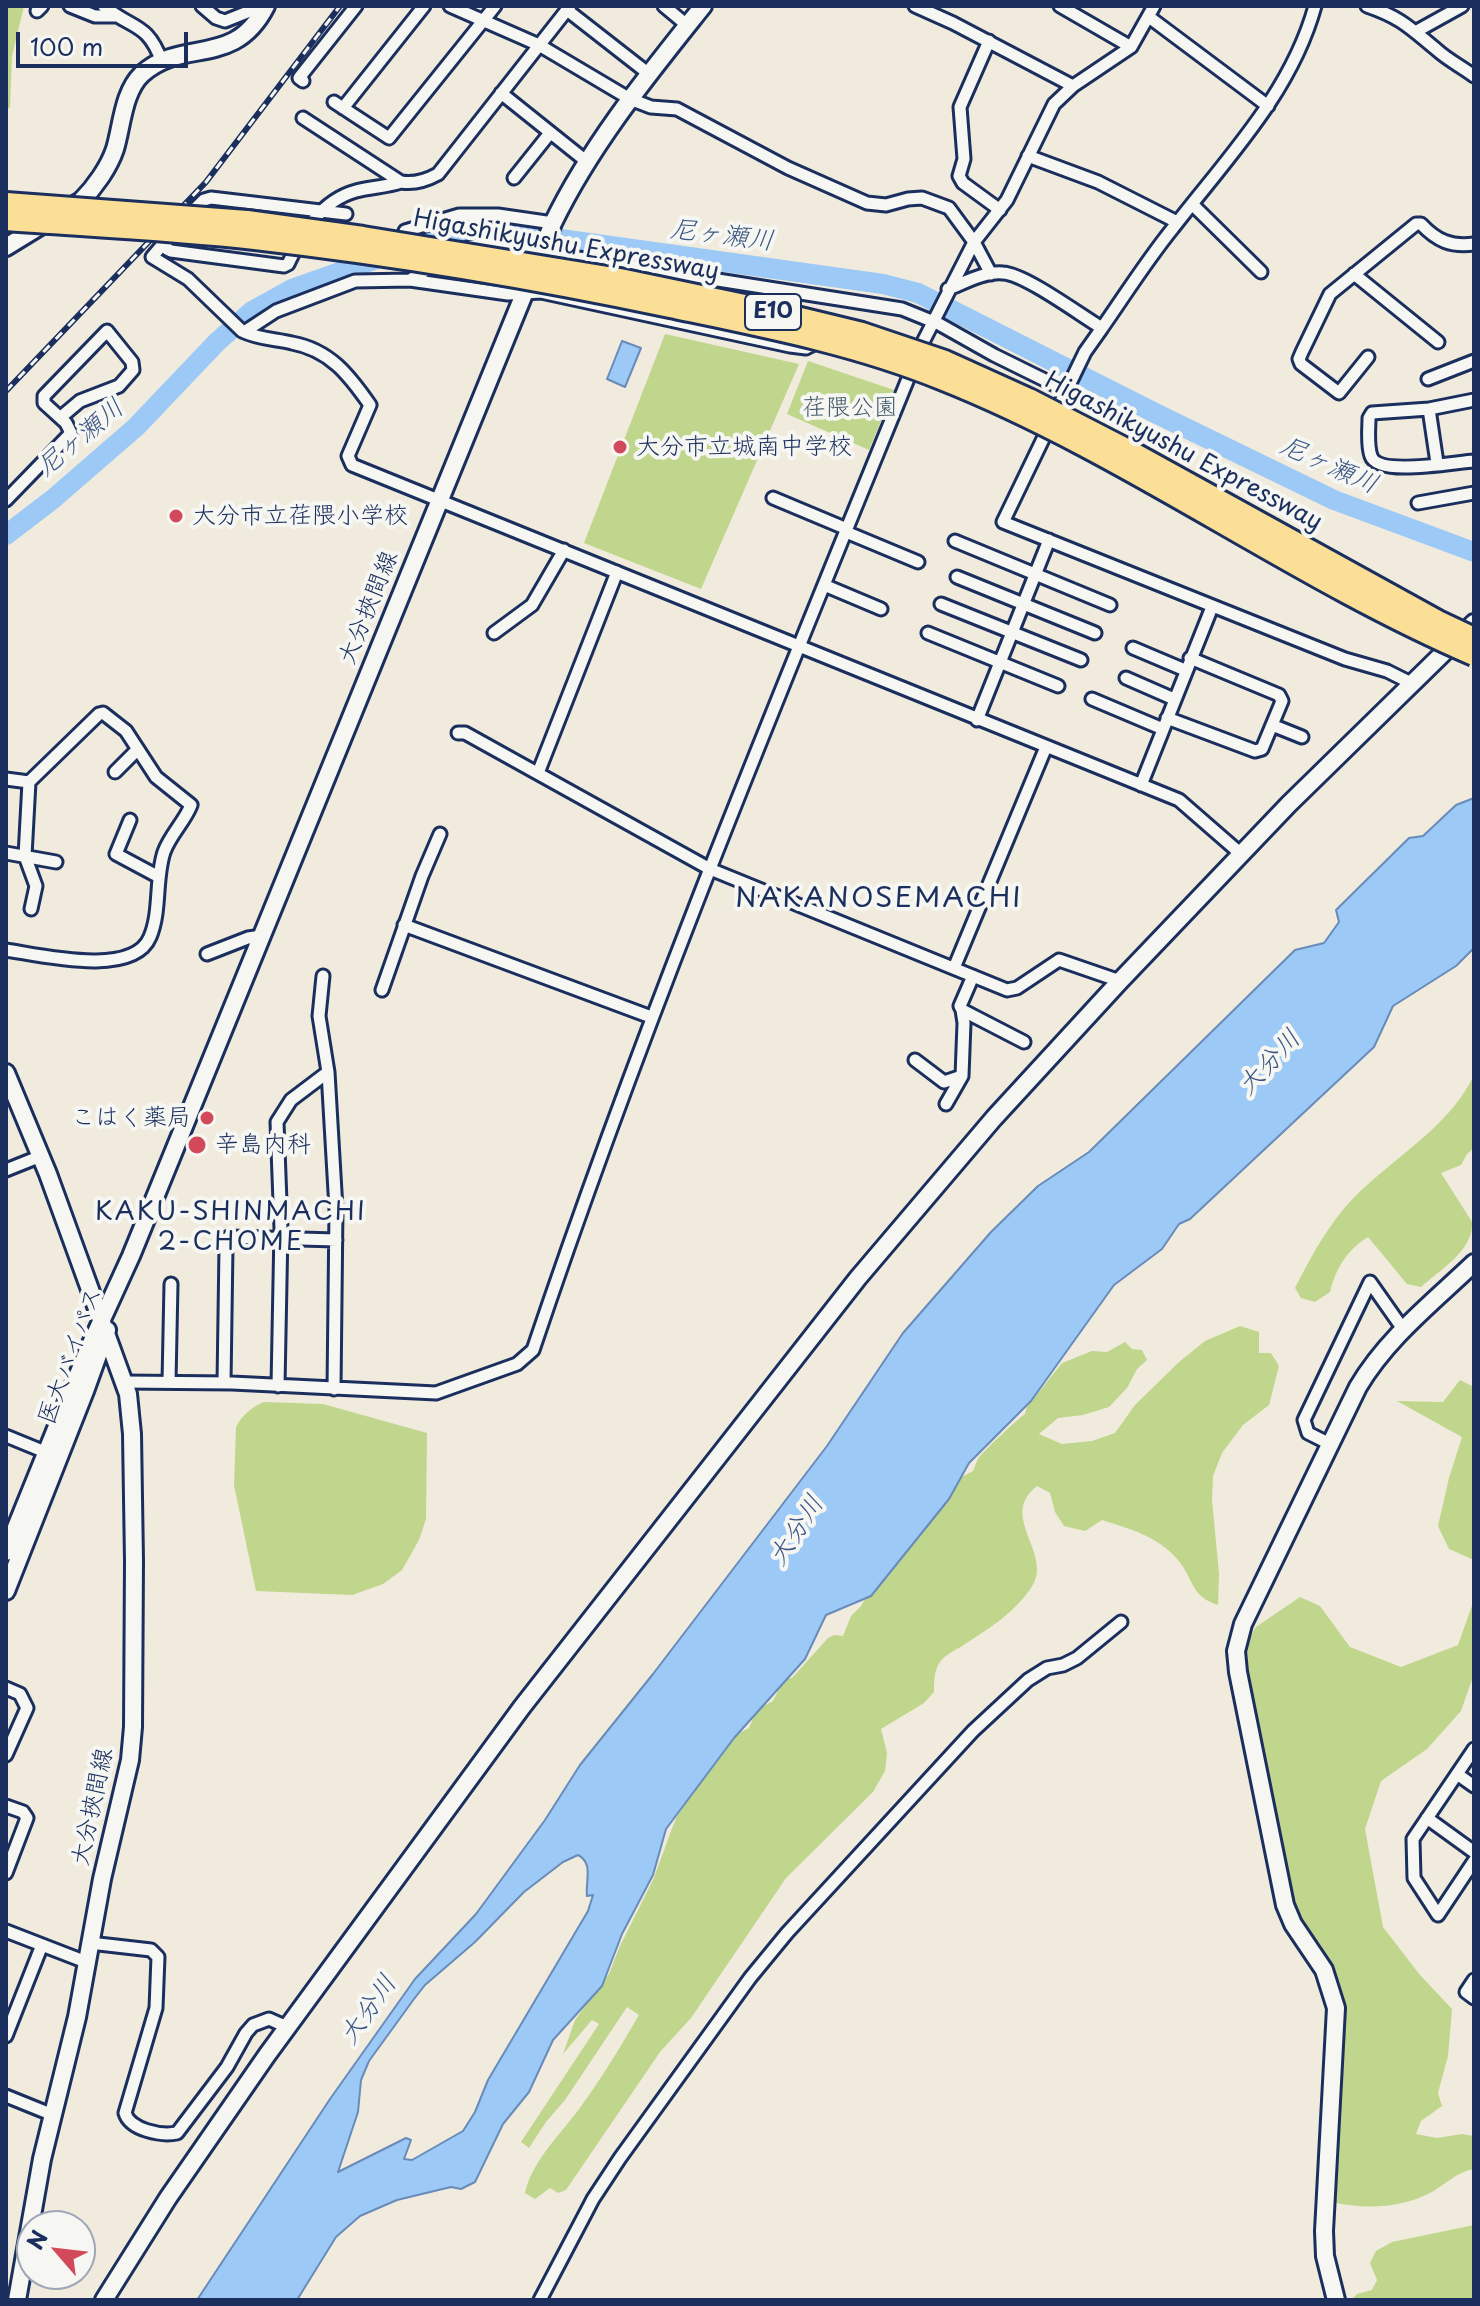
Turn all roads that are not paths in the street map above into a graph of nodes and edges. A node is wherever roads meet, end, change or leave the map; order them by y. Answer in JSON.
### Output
{"nodes":[{"id":1,"x":70,"y":6,"type":"edge"},
{"id":2,"x":104,"y":6,"type":"edge"},
{"id":3,"x":202,"y":6,"type":"edge"},
{"id":4,"x":356,"y":6,"type":"edge"},
{"id":5,"x":424,"y":6,"type":"edge"},
{"id":6,"x":450,"y":6,"type":"edge"},
{"id":7,"x":495,"y":6,"type":"edge"},
{"id":8,"x":664,"y":6,"type":"edge"},
{"id":9,"x":703,"y":6,"type":"edge"},
{"id":10,"x":915,"y":6,"type":"edge"},
{"id":11,"x":1060,"y":6,"type":"edge"},
{"id":12,"x":1315,"y":6,"type":"edge"},
{"id":13,"x":1367,"y":6,"type":"edge"},
{"id":14,"x":1462,"y":6,"type":"edge"},
{"id":15,"x":568,"y":8,"type":"edge"},
{"id":16,"x":265,"y":9,"type":"edge"},
{"id":17,"x":1152,"y":12,"type":"edge"},
{"id":18,"x":118,"y":16,"type":"junction"},
{"id":19,"x":484,"y":21,"type":"junction"},
{"id":20,"x":688,"y":26,"type":"junction"},
{"id":21,"x":1417,"y":31,"type":"junction"},
{"id":22,"x":989,"y":41,"type":"junction"},
{"id":23,"x":539,"y":45,"type":"junction"},
{"id":24,"x":1131,"y":47,"type":"junction"},
{"id":25,"x":160,"y":56,"type":"junction"},
{"id":26,"x":649,"y":74,"type":"junction"},
{"id":27,"x":1474,"y":76,"type":"edge"},
{"id":28,"x":303,"y":81,"type":"dead end"},
{"id":29,"x":1073,"y":86,"type":"junction"},
{"id":30,"x":501,"y":93,"type":"junction"},
{"id":31,"x":630,"y":99,"type":"junction"},
{"id":32,"x":1268,"y":106,"type":"junction"},
{"id":33,"x":303,"y":118,"type":"dead end"},
{"id":34,"x":550,"y":133,"type":"junction"},
{"id":35,"x":1028,"y":156,"type":"junction"},
{"id":36,"x":586,"y":161,"type":"junction"},
{"id":37,"x":514,"y":178,"type":"dead end"},
{"id":38,"x":401,"y":182,"type":"junction"},
{"id":39,"x":6,"y":203,"type":"edge"},
{"id":40,"x":1192,"y":204,"type":"junction"},
{"id":41,"x":321,"y":210,"type":"junction"},
{"id":42,"x":1000,"y":210,"type":"junction"},
{"id":43,"x":346,"y":214,"type":"dead end"},
{"id":44,"x":6,"y":220,"type":"edge"},
{"id":45,"x":1177,"y":222,"type":"junction"},
{"id":46,"x":553,"y":223,"type":"junction"},
{"id":47,"x":405,"y":231,"type":"dead end"},
{"id":48,"x":164,"y":241,"type":"junction"},
{"id":49,"x":974,"y":242,"type":"junction"},
{"id":50,"x":1474,"y":244,"type":"edge"},
{"id":51,"x":6,"y":247,"type":"edge"},
{"id":52,"x":541,"y":251,"type":"junction"},
{"id":53,"x":1261,"y":272,"type":"dead end"},
{"id":54,"x":991,"y":274,"type":"junction"},
{"id":55,"x":1354,"y":274,"type":"junction"},
{"id":56,"x":410,"y":280,"type":"junction"},
{"id":57,"x":948,"y":289,"type":"junction"},
{"id":58,"x":522,"y":294,"type":"junction"},
{"id":59,"x":828,"y":296,"type":"junction"},
{"id":60,"x":933,"y":321,"type":"junction"},
{"id":61,"x":1102,"y":328,"type":"junction"},
{"id":62,"x":244,"y":332,"type":"junction"},
{"id":63,"x":1438,"y":342,"type":"dead end"},
{"id":64,"x":1368,"y":357,"type":"dead end"},
{"id":65,"x":1474,"y":361,"type":"edge"},
{"id":66,"x":1428,"y":379,"type":"dead end"},
{"id":67,"x":1067,"y":391,"type":"junction"},
{"id":68,"x":1474,"y":400,"type":"edge"},
{"id":69,"x":1429,"y":409,"type":"junction"},
{"id":70,"x":61,"y":417,"type":"junction"},
{"id":71,"x":1474,"y":461,"type":"edge"},
{"id":72,"x":1437,"y":463,"type":"junction"},
{"id":73,"x":1474,"y":493,"type":"edge"},
{"id":74,"x":773,"y":498,"type":"dead end"},
{"id":75,"x":439,"y":499,"type":"junction"},
{"id":76,"x":6,"y":500,"type":"edge"},
{"id":77,"x":1418,"y":503,"type":"dead end"},
{"id":78,"x":846,"y":530,"type":"junction"},
{"id":79,"x":1049,"y":540,"type":"junction"},
{"id":80,"x":955,"y":541,"type":"dead end"},
{"id":81,"x":564,"y":550,"type":"junction"},
{"id":82,"x":918,"y":562,"type":"dead end"},
{"id":83,"x":617,"y":572,"type":"junction"},
{"id":84,"x":1035,"y":574,"type":"junction"},
{"id":85,"x":957,"y":577,"type":"dead end"},
{"id":86,"x":824,"y":585,"type":"junction"},
{"id":87,"x":941,"y":604,"type":"dead end"},
{"id":88,"x":1023,"y":604,"type":"junction"},
{"id":89,"x":1110,"y":605,"type":"dead end"},
{"id":90,"x":1212,"y":607,"type":"junction"},
{"id":91,"x":881,"y":609,"type":"dead end"},
{"id":92,"x":1474,"y":623,"type":"edge"},
{"id":93,"x":1012,"y":632,"type":"junction"},
{"id":94,"x":494,"y":633,"type":"dead end"},
{"id":95,"x":928,"y":633,"type":"dead end"},
{"id":96,"x":1095,"y":633,"type":"dead end"},
{"id":97,"x":1474,"y":638,"type":"edge"},
{"id":98,"x":799,"y":646,"type":"junction"},
{"id":99,"x":1133,"y":648,"type":"dead end"},
{"id":100,"x":1474,"y":655,"type":"edge"},
{"id":101,"x":1190,"y":658,"type":"junction"},
{"id":102,"x":1081,"y":660,"type":"dead end"},
{"id":103,"x":1000,"y":662,"type":"junction"},
{"id":104,"x":1185,"y":670,"type":"junction"},
{"id":105,"x":1126,"y":678,"type":"dead end"},
{"id":106,"x":1413,"y":684,"type":"junction"},
{"id":107,"x":1058,"y":686,"type":"dead end"},
{"id":108,"x":1092,"y":699,"type":"dead end"},
{"id":109,"x":1174,"y":699,"type":"junction"},
{"id":110,"x":977,"y":720,"type":"junction"},
{"id":111,"x":1165,"y":723,"type":"junction"},
{"id":112,"x":1272,"y":725,"type":"junction"},
{"id":113,"x":458,"y":733,"type":"dead end"},
{"id":114,"x":1302,"y":737,"type":"dead end"},
{"id":115,"x":1046,"y":747,"type":"junction"},
{"id":116,"x":137,"y":750,"type":"junction"},
{"id":117,"x":115,"y":772,"type":"dead end"},
{"id":118,"x":538,"y":773,"type":"junction"},
{"id":119,"x":6,"y":779,"type":"edge"},
{"id":120,"x":29,"y":782,"type":"junction"},
{"id":121,"x":1141,"y":785,"type":"junction"},
{"id":122,"x":130,"y":820,"type":"dead end"},
{"id":123,"x":440,"y":834,"type":"dead end"},
{"id":124,"x":6,"y":853,"type":"edge"},
{"id":125,"x":1241,"y":854,"type":"junction"},
{"id":126,"x":25,"y":856,"type":"junction"},
{"id":127,"x":56,"y":862,"type":"dead end"},
{"id":128,"x":710,"y":869,"type":"junction"},
{"id":129,"x":159,"y":877,"type":"junction"},
{"id":130,"x":31,"y":909,"type":"dead end"},
{"id":131,"x":404,"y":925,"type":"junction"},
{"id":132,"x":262,"y":936,"type":"junction"},
{"id":133,"x":6,"y":950,"type":"edge"},
{"id":134,"x":207,"y":954,"type":"dead end"},
{"id":135,"x":954,"y":968,"type":"junction"},
{"id":136,"x":323,"y":976,"type":"dead end"},
{"id":137,"x":973,"y":976,"type":"junction"},
{"id":138,"x":1120,"y":981,"type":"junction"},
{"id":139,"x":382,"y":990,"type":"dead end"},
{"id":140,"x":962,"y":1010,"type":"junction"},
{"id":141,"x":651,"y":1017,"type":"junction"},
{"id":142,"x":1024,"y":1042,"type":"dead end"},
{"id":143,"x":915,"y":1060,"type":"dead end"},
{"id":144,"x":328,"y":1072,"type":"junction"},
{"id":145,"x":6,"y":1073,"type":"edge"},
{"id":146,"x":962,"y":1076,"type":"junction"},
{"id":147,"x":946,"y":1104,"type":"dead end"},
{"id":148,"x":41,"y":1156,"type":"junction"},
{"id":149,"x":6,"y":1170,"type":"edge"},
{"id":150,"x":280,"y":1239,"type":"junction"},
{"id":151,"x":336,"y":1240,"type":"junction"},
{"id":152,"x":131,"y":1256,"type":"joint"},
{"id":153,"x":1474,"y":1263,"type":"edge"},
{"id":154,"x":171,"y":1284,"type":"dead end"},
{"id":155,"x":104,"y":1326,"type":"junction"},
{"id":156,"x":1403,"y":1329,"type":"junction"},
{"id":157,"x":124,"y":1382,"type":"junction"},
{"id":158,"x":169,"y":1382,"type":"junction"},
{"id":159,"x":224,"y":1383,"type":"junction"},
{"id":160,"x":278,"y":1386,"type":"junction"},
{"id":161,"x":334,"y":1389,"type":"junction"},
{"id":162,"x":6,"y":1436,"type":"edge"},
{"id":163,"x":1330,"y":1444,"type":"junction"},
{"id":164,"x":52,"y":1454,"type":"junction"},
{"id":165,"x":6,"y":1552,"type":"edge"},
{"id":166,"x":6,"y":1591,"type":"edge"},
{"id":167,"x":1121,"y":1622,"type":"dead end"},
{"id":168,"x":6,"y":1688,"type":"edge"},
{"id":169,"x":1474,"y":1749,"type":"edge"},
{"id":170,"x":6,"y":1755,"type":"edge"},
{"id":171,"x":1457,"y":1774,"type":"junction"},
{"id":172,"x":1474,"y":1786,"type":"edge"},
{"id":173,"x":6,"y":1806,"type":"edge"},
{"id":174,"x":1427,"y":1818,"type":"junction"},
{"id":175,"x":1474,"y":1852,"type":"edge"},
{"id":176,"x":1474,"y":1861,"type":"edge"},
{"id":177,"x":6,"y":1873,"type":"edge"},
{"id":178,"x":6,"y":1931,"type":"edge"},
{"id":179,"x":90,"y":1943,"type":"junction"},
{"id":180,"x":42,"y":1945,"type":"junction"},
{"id":181,"x":86,"y":1962,"type":"junction"},
{"id":182,"x":1474,"y":1980,"type":"edge"},
{"id":183,"x":1474,"y":1998,"type":"edge"},
{"id":184,"x":287,"y":2027,"type":"junction"},
{"id":185,"x":6,"y":2036,"type":"edge"},
{"id":186,"x":6,"y":2096,"type":"edge"},
{"id":187,"x":53,"y":2115,"type":"junction"},
{"id":188,"x":17,"y":2300,"type":"edge"},
{"id":189,"x":104,"y":2300,"type":"edge"},
{"id":190,"x":540,"y":2300,"type":"edge"},
{"id":191,"x":1336,"y":2300,"type":"edge"}],
"edges":[{"from":1,"to":18,"type":"street"},
{"from":2,"to":18,"type":"street"},
{"from":3,"to":16,"type":"street"},
{"from":4,"to":28,"type":"street"},
{"from":5,"to":19,"type":"street"},
{"from":6,"to":19,"type":"street"},
{"from":7,"to":19,"type":"street"},
{"from":8,"to":20,"type":"street"},
{"from":9,"to":20,"type":"street","name":"大分挾間線"},
{"from":10,"to":22,"type":"street"},
{"from":11,"to":24,"type":"street"},
{"from":12,"to":32,"type":"street"},
{"from":13,"to":21,"type":"street"},
{"from":14,"to":21,"type":"street"},
{"from":15,"to":23,"type":"street"},
{"from":15,"to":26,"type":"street"},
{"from":16,"to":25,"type":"street"},
{"from":17,"to":24,"type":"street"},
{"from":17,"to":32,"type":"street"},
{"from":18,"to":25,"type":"street"},
{"from":19,"to":23,"type":"street"},
{"from":20,"to":26,"type":"street","name":"大分挾間線"},
{"from":21,"to":27,"type":"street"},
{"from":22,"to":29,"type":"street"},
{"from":22,"to":42,"type":"street"},
{"from":23,"to":30,"type":"street"},
{"from":23,"to":31,"type":"street"},
{"from":24,"to":29,"type":"street"},
{"from":25,"to":51,"type":"street"},
{"from":26,"to":31,"type":"street","name":"大分挾間線"},
{"from":29,"to":35,"type":"street"},
{"from":30,"to":34,"type":"street"},
{"from":30,"to":38,"type":"street"},
{"from":31,"to":36,"type":"street","name":"大分挾間線"},
{"from":31,"to":49,"type":"street"},
{"from":32,"to":40,"type":"street"},
{"from":33,"to":38,"type":"street"},
{"from":34,"to":36,"type":"street"},
{"from":34,"to":37,"type":"street"},
{"from":35,"to":42,"type":"street"},
{"from":35,"to":45,"type":"street"},
{"from":36,"to":46,"type":"street","name":"大分挾間線"},
{"from":38,"to":41,"type":"street"},
{"from":39,"to":97,"type":"highway","name":"Higashikyushu Expressway","number":"E10","bridge":true},
{"from":40,"to":45,"type":"street"},
{"from":40,"to":53,"type":"street"},
{"from":41,"to":43,"type":"street"},
{"from":41,"to":48,"type":"street"},
{"from":41,"to":48,"type":"street"},
{"from":42,"to":49,"type":"street"},
{"from":44,"to":100,"type":"highway","name":"Higashikyushu Expressway","number":"E10","bridge":true},
{"from":45,"to":61,"type":"street"},
{"from":46,"to":47,"type":"street"},
{"from":46,"to":52,"type":"street","name":"大分挾間線"},
{"from":48,"to":62,"type":"street"},
{"from":49,"to":54,"type":"street"},
{"from":49,"to":57,"type":"street"},
{"from":50,"to":55,"type":"street"},
{"from":52,"to":56,"type":"street"},
{"from":52,"to":58,"type":"street","name":"大分挾間線"},
{"from":52,"to":59,"type":"street"},
{"from":54,"to":57,"type":"street"},
{"from":54,"to":61,"type":"street"},
{"from":55,"to":63,"type":"street"},
{"from":55,"to":64,"type":"street"},
{"from":56,"to":58,"type":"street"},
{"from":56,"to":62,"type":"street"},
{"from":57,"to":60,"type":"street"},
{"from":58,"to":59,"type":"street"},
{"from":58,"to":75,"type":"street","name":"大分挾間線"},
{"from":59,"to":60,"type":"street"},
{"from":60,"to":67,"type":"street"},
{"from":60,"to":78,"type":"street"},
{"from":61,"to":67,"type":"street"},
{"from":62,"to":75,"type":"street"},
{"from":65,"to":66,"type":"street"},
{"from":67,"to":79,"type":"street"},
{"from":68,"to":69,"type":"street"},
{"from":69,"to":72,"type":"street"},
{"from":69,"to":72,"type":"street"},
{"from":70,"to":70,"type":"street"},
{"from":70,"to":76,"type":"street"},
{"from":71,"to":72,"type":"street"},
{"from":73,"to":77,"type":"street"},
{"from":74,"to":78,"type":"street"},
{"from":75,"to":81,"type":"street"},
{"from":75,"to":132,"type":"street","name":"大分挾間線"},
{"from":78,"to":82,"type":"street"},
{"from":78,"to":86,"type":"street"},
{"from":79,"to":84,"type":"street"},
{"from":79,"to":90,"type":"street"},
{"from":80,"to":84,"type":"street"},
{"from":81,"to":83,"type":"street"},
{"from":81,"to":94,"type":"street"},
{"from":83,"to":98,"type":"street"},
{"from":83,"to":118,"type":"street"},
{"from":84,"to":88,"type":"street"},
{"from":84,"to":89,"type":"street"},
{"from":85,"to":88,"type":"street"},
{"from":86,"to":91,"type":"street"},
{"from":86,"to":98,"type":"street"},
{"from":87,"to":93,"type":"street"},
{"from":88,"to":93,"type":"street"},
{"from":88,"to":96,"type":"street"},
{"from":90,"to":101,"type":"street"},
{"from":90,"to":106,"type":"street"},
{"from":92,"to":106,"type":"street"},
{"from":93,"to":102,"type":"street"},
{"from":93,"to":103,"type":"street"},
{"from":95,"to":103,"type":"street"},
{"from":98,"to":110,"type":"street"},
{"from":98,"to":128,"type":"street"},
{"from":99,"to":104,"type":"street"},
{"from":101,"to":104,"type":"street"},
{"from":101,"to":112,"type":"street"},
{"from":103,"to":107,"type":"street"},
{"from":103,"to":110,"type":"street"},
{"from":104,"to":109,"type":"street"},
{"from":105,"to":109,"type":"street"},
{"from":106,"to":125,"type":"street"},
{"from":108,"to":111,"type":"street"},
{"from":109,"to":111,"type":"street"},
{"from":110,"to":115,"type":"street"},
{"from":111,"to":112,"type":"street"},
{"from":111,"to":121,"type":"street"},
{"from":112,"to":114,"type":"street"},
{"from":113,"to":118,"type":"street"},
{"from":115,"to":121,"type":"street"},
{"from":115,"to":135,"type":"street"},
{"from":116,"to":117,"type":"street"},
{"from":116,"to":120,"type":"street"},
{"from":116,"to":129,"type":"street"},
{"from":118,"to":128,"type":"street"},
{"from":119,"to":120,"type":"street"},
{"from":120,"to":126,"type":"street"},
{"from":121,"to":125,"type":"street"},
{"from":122,"to":129,"type":"street"},
{"from":123,"to":131,"type":"street"},
{"from":124,"to":126,"type":"street"},
{"from":125,"to":138,"type":"street"},
{"from":126,"to":127,"type":"street"},
{"from":126,"to":130,"type":"street"},
{"from":128,"to":135,"type":"street"},
{"from":128,"to":141,"type":"street"},
{"from":129,"to":133,"type":"street"},
{"from":131,"to":139,"type":"street"},
{"from":131,"to":141,"type":"street"},
{"from":132,"to":134,"type":"street"},
{"from":132,"to":152,"type":"street","name":"大分挾間線"},
{"from":135,"to":137,"type":"street"},
{"from":136,"to":144,"type":"street"},
{"from":137,"to":138,"type":"street"},
{"from":137,"to":140,"type":"street"},
{"from":138,"to":184,"type":"street"},
{"from":140,"to":142,"type":"street"},
{"from":140,"to":146,"type":"street"},
{"from":141,"to":161,"type":"street"},
{"from":143,"to":146,"type":"street"},
{"from":144,"to":150,"type":"street"},
{"from":144,"to":151,"type":"street"},
{"from":145,"to":148,"type":"street","name":"大分挾間線"},
{"from":146,"to":147,"type":"street"},
{"from":148,"to":149,"type":"street"},
{"from":148,"to":155,"type":"street","name":"大分挾間線"},
{"from":150,"to":151,"type":"street"},
{"from":150,"to":159,"type":"street"},
{"from":150,"to":160,"type":"street"},
{"from":151,"to":161,"type":"street"},
{"from":152,"to":155,"type":"street","name":"医大バイパス"},
{"from":153,"to":156,"type":"street"},
{"from":154,"to":158,"type":"street"},
{"from":155,"to":157,"type":"street","name":"大分挾間線"},
{"from":155,"to":164,"type":"street","name":"医大バイパス"},
{"from":156,"to":163,"type":"street"},
{"from":156,"to":163,"type":"street"},
{"from":157,"to":158,"type":"street"},
{"from":157,"to":179,"type":"street","name":"大分挾間線"},
{"from":158,"to":159,"type":"street"},
{"from":159,"to":160,"type":"street"},
{"from":160,"to":161,"type":"street"},
{"from":162,"to":164,"type":"street"},
{"from":163,"to":191,"type":"street"},
{"from":164,"to":165,"type":"street","name":"医大バイパス"},
{"from":164,"to":166,"type":"street","name":"医大バイパス"},
{"from":167,"to":190,"type":"street"},
{"from":168,"to":170,"type":"street"},
{"from":169,"to":171,"type":"street"},
{"from":171,"to":172,"type":"street"},
{"from":171,"to":174,"type":"street"},
{"from":173,"to":177,"type":"street"},
{"from":174,"to":175,"type":"street"},
{"from":174,"to":176,"type":"street"},
{"from":178,"to":180,"type":"street"},
{"from":179,"to":181,"type":"street","name":"大分挾間線"},
{"from":179,"to":184,"type":"street"},
{"from":180,"to":181,"type":"street"},
{"from":180,"to":185,"type":"street"},
{"from":181,"to":187,"type":"street","name":"大分挾間線"},
{"from":182,"to":183,"type":"street"},
{"from":184,"to":189,"type":"street"},
{"from":186,"to":187,"type":"street"},
{"from":187,"to":188,"type":"street","name":"大分挾間線"}]}
